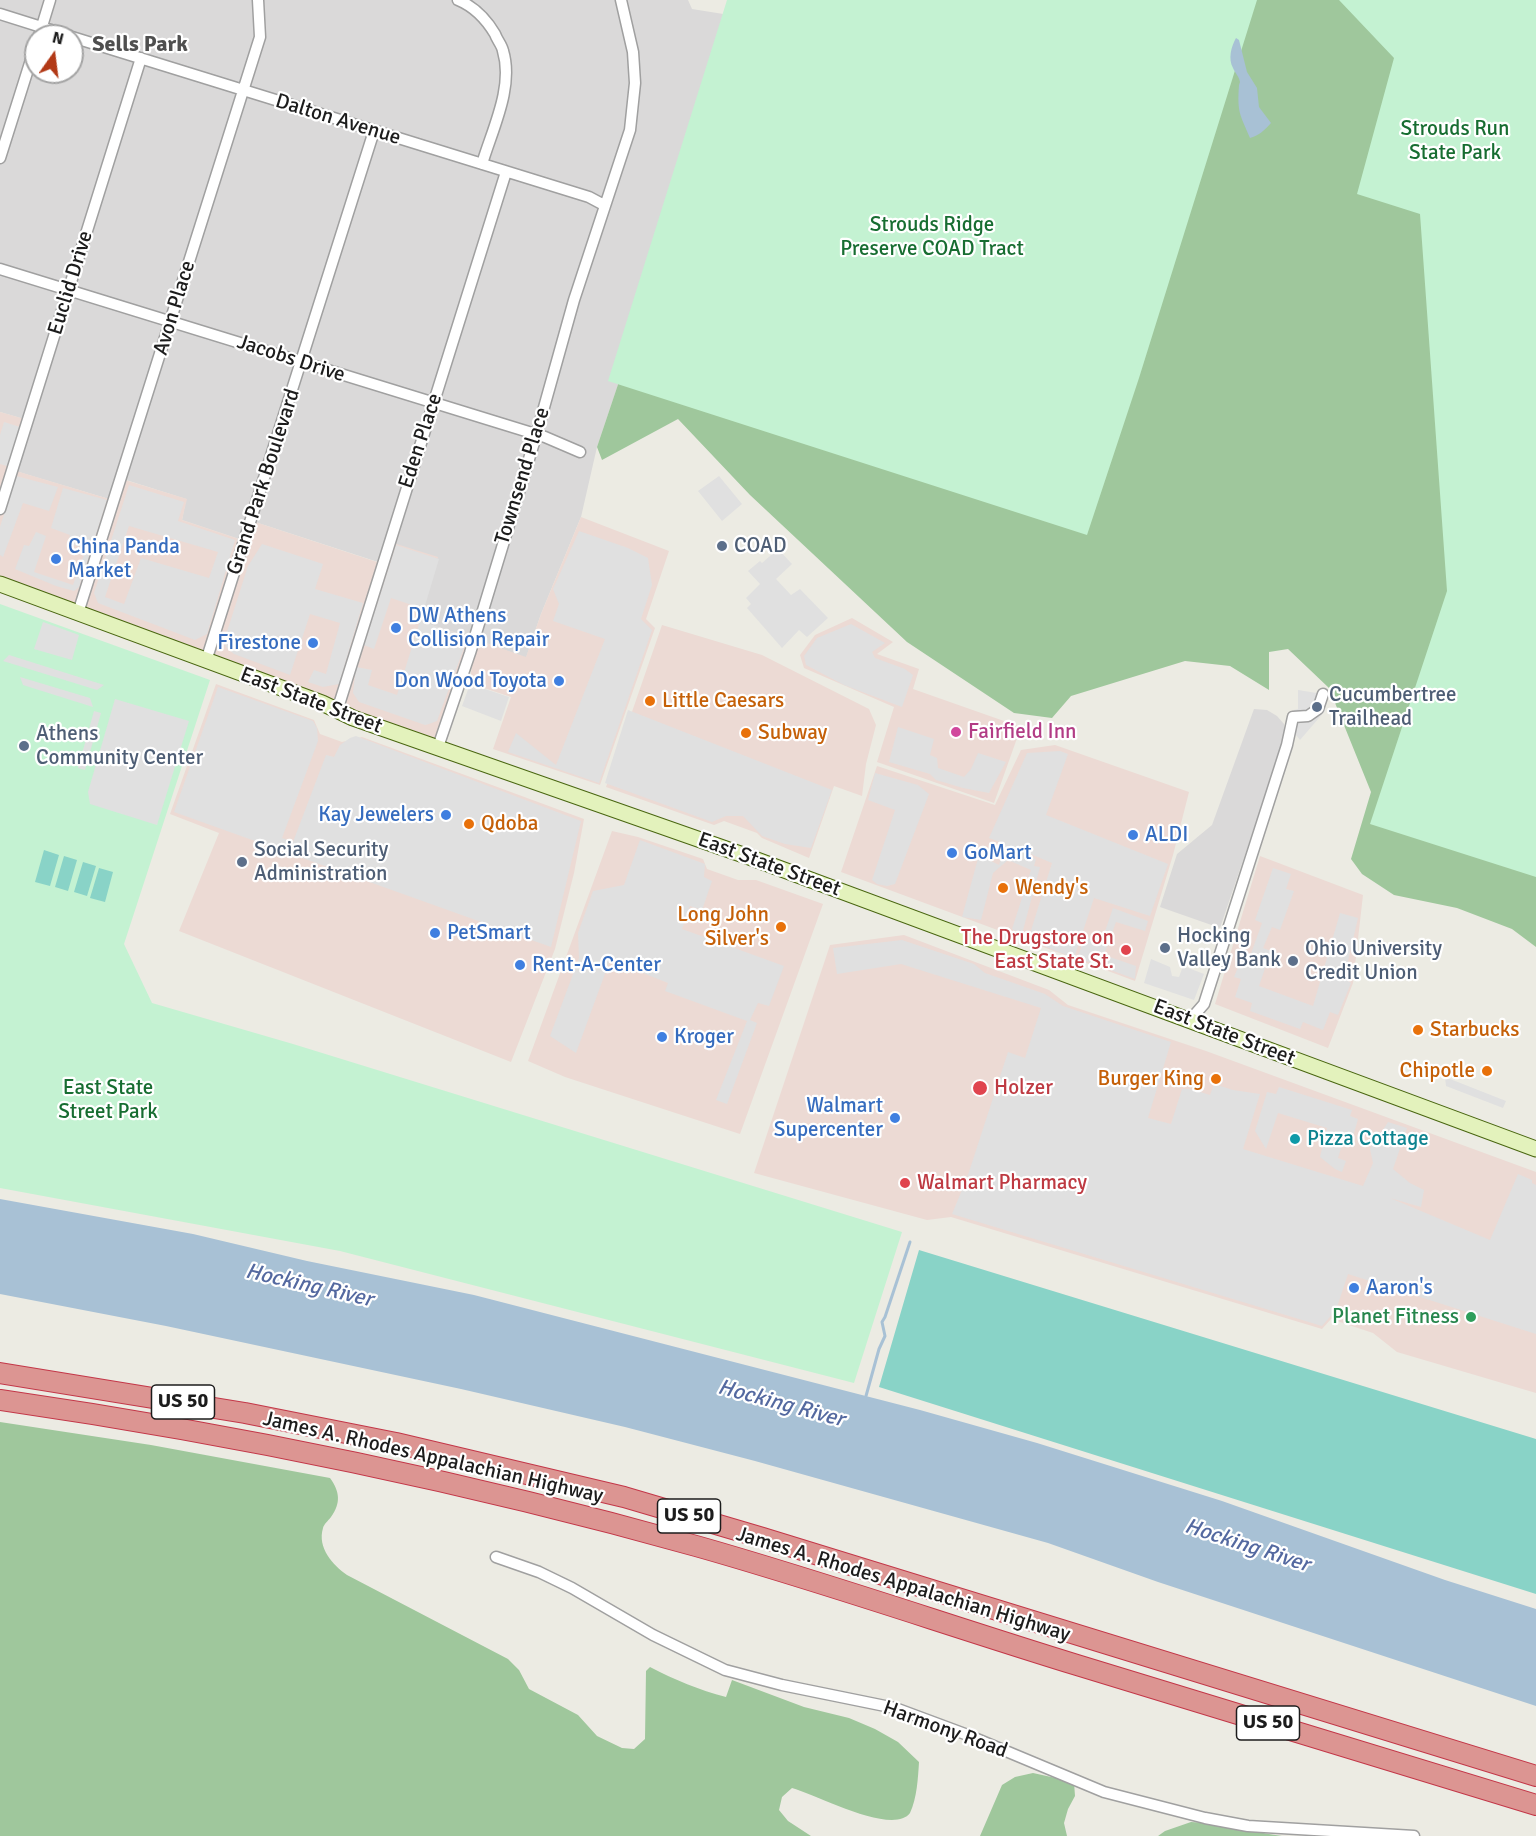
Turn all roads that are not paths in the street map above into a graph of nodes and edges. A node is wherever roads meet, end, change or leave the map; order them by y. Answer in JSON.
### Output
{"nodes":[{"id":1,"x":50,"y":0,"type":"edge"},
{"id":2,"x":258,"y":0,"type":"edge"},
{"id":3,"x":458,"y":0,"type":"edge"},
{"id":4,"x":621,"y":0,"type":"edge"},
{"id":5,"x":0,"y":14,"type":"edge"},
{"id":6,"x":42,"y":24,"type":"edge"},
{"id":7,"x":24,"y":25,"type":"edge"},
{"id":8,"x":84,"y":40,"type":"edge"},
{"id":9,"x":141,"y":58,"type":"junction"},
{"id":10,"x":24,"y":82,"type":"edge"},
{"id":11,"x":243,"y":91,"type":"junction"},
{"id":12,"x":374,"y":131,"type":"junction"},
{"id":13,"x":0,"y":158,"type":"edge"},
{"id":14,"x":482,"y":164,"type":"junction"},
{"id":15,"x":506,"y":172,"type":"junction"},
{"id":16,"x":604,"y":205,"type":"junction"},
{"id":17,"x":0,"y":269,"type":"edge"},
{"id":18,"x":69,"y":290,"type":"junction"},
{"id":19,"x":171,"y":322,"type":"junction"},
{"id":20,"x":302,"y":363,"type":"junction"},
{"id":21,"x":433,"y":404,"type":"junction"},
{"id":22,"x":536,"y":436,"type":"junction"},
{"id":23,"x":580,"y":452,"type":"dead end"},
{"id":24,"x":0,"y":509,"type":"edge"},
{"id":25,"x":0,"y":584,"type":"edge"},
{"id":26,"x":78,"y":614,"type":"junction"},
{"id":27,"x":206,"y":661,"type":"junction"},
{"id":28,"x":1323,"y":694,"type":"dead end"},
{"id":29,"x":337,"y":711,"type":"junction"},
{"id":30,"x":438,"y":747,"type":"junction"},
{"id":31,"x":1190,"y":1020,"type":"junction"},
{"id":32,"x":1536,"y":1149,"type":"edge"},
{"id":33,"x":0,"y":1373,"type":"edge"},
{"id":34,"x":0,"y":1400,"type":"edge"},
{"id":35,"x":496,"y":1557,"type":"dead end"},
{"id":36,"x":1536,"y":1776,"type":"edge"},
{"id":37,"x":1536,"y":1805,"type":"edge"},
{"id":38,"x":1414,"y":1836,"type":"edge"}],
"edges":[{"from":1,"to":6,"type":"street"},
{"from":2,"to":11,"type":"street","name":"Avon Place"},
{"from":3,"to":14,"type":"street"},
{"from":4,"to":16,"type":"street","name":"Townsend Place"},
{"from":5,"to":7,"type":"street","name":"Dalton Avenue"},
{"from":8,"to":9,"type":"street","name":"Dalton Avenue"},
{"from":9,"to":11,"type":"street","name":"Dalton Avenue"},
{"from":9,"to":18,"type":"street","name":"Euclid Drive"},
{"from":10,"to":13,"type":"street"},
{"from":11,"to":12,"type":"street","name":"Dalton Avenue"},
{"from":11,"to":19,"type":"street","name":"Avon Place"},
{"from":12,"to":14,"type":"street","name":"Dalton Avenue"},
{"from":12,"to":20,"type":"street","name":"Grand Park Boulevard"},
{"from":14,"to":15,"type":"street","name":"Dalton Avenue"},
{"from":15,"to":16,"type":"street","name":"Dalton Avenue"},
{"from":15,"to":21,"type":"street","name":"Eden Place"},
{"from":16,"to":22,"type":"street","name":"Townsend Place"},
{"from":17,"to":18,"type":"street","name":"Jacobs Drive"},
{"from":18,"to":19,"type":"street","name":"Jacobs Drive"},
{"from":18,"to":24,"type":"street","name":"Euclid Drive"},
{"from":19,"to":20,"type":"street","name":"Jacobs Drive"},
{"from":19,"to":26,"type":"street","name":"Avon Place"},
{"from":20,"to":21,"type":"street","name":"Jacobs Drive"},
{"from":20,"to":27,"type":"street","name":"Grand Park Boulevard"},
{"from":21,"to":22,"type":"street","name":"Jacobs Drive"},
{"from":21,"to":29,"type":"street","name":"Eden Place"},
{"from":22,"to":23,"type":"street","name":"Jacobs Drive"},
{"from":22,"to":30,"type":"street","name":"Townsend Place"},
{"from":25,"to":26,"type":"main road","name":"East State Street"},
{"from":26,"to":27,"type":"main road","name":"East State Street"},
{"from":27,"to":29,"type":"main road","name":"East State Street"},
{"from":28,"to":31,"type":"street"},
{"from":29,"to":30,"type":"main road","name":"East State Street"},
{"from":30,"to":31,"type":"main road","name":"East State Street"},
{"from":31,"to":32,"type":"main road","name":"East State Street"},
{"from":33,"to":36,"type":"highway","name":"James A. Rhodes Appalachian Highway","number":"US 50"},
{"from":34,"to":37,"type":"highway","name":"James A. Rhodes Appalachian Highway","number":"US 50"},
{"from":35,"to":38,"type":"street","name":"Harmony Road"}]}
